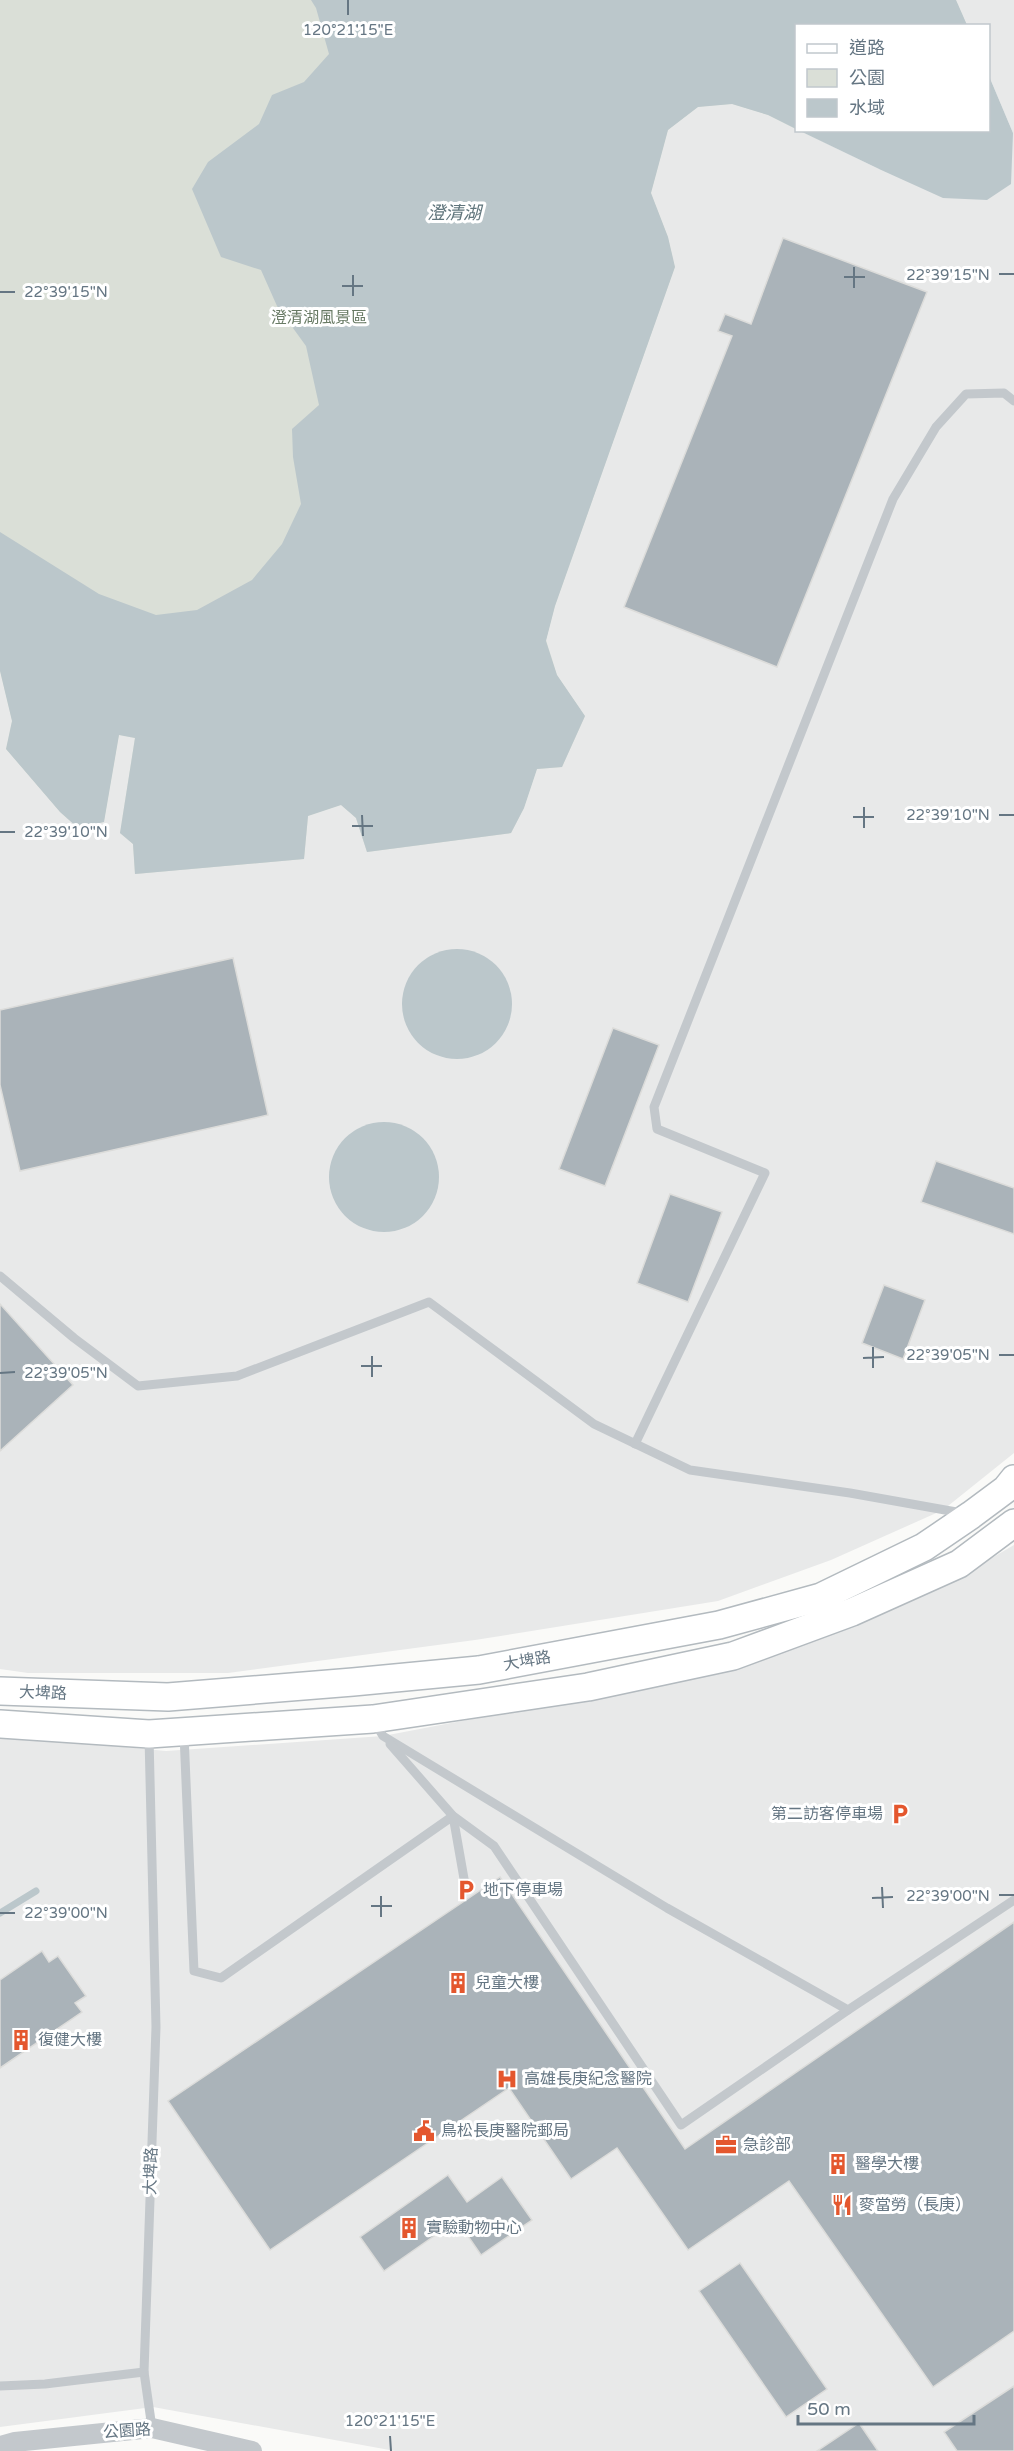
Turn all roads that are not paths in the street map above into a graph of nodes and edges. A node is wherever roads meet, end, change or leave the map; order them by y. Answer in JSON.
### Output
{"nodes":[{"id":1,"x":1014,"y":401,"type":"edge"},
{"id":2,"x":0,"y":1275,"type":"edge"},
{"id":3,"x":635,"y":1444,"type":"junction"},
{"id":4,"x":1014,"y":1479,"type":"edge"},
{"id":5,"x":971,"y":1515,"type":"junction"},
{"id":6,"x":1009,"y":1530,"type":"edge"},
{"id":7,"x":0,"y":1691,"type":"edge"},
{"id":8,"x":0,"y":1724,"type":"edge"},
{"id":9,"x":378,"y":1728,"type":"junction"},
{"id":10,"x":184,"y":1732,"type":"junction"},
{"id":11,"x":149,"y":1734,"type":"junction"},
{"id":12,"x":453,"y":1815,"type":"junction"},
{"id":13,"x":466,"y":1890,"type":"dead end"},
{"id":14,"x":1014,"y":1900,"type":"edge"},
{"id":15,"x":848,"y":2010,"type":"junction"},
{"id":16,"x":144,"y":2372,"type":"junction"},
{"id":17,"x":0,"y":2386,"type":"edge"},
{"id":18,"x":153,"y":2428,"type":"junction"},
{"id":19,"x":0,"y":2446,"type":"edge"},
{"id":20,"x":252,"y":2451,"type":"edge"}],
"edges":[{"from":1,"to":3,"type":"lane"},
{"from":2,"to":3,"type":"lane"},
{"from":3,"to":5,"type":"lane"},
{"from":4,"to":5,"type":"main road","name":"大埤路"},
{"from":5,"to":7,"type":"main road","name":"大埤路"},
{"from":6,"to":9,"type":"main road","name":"大埤路"},
{"from":8,"to":11,"type":"main road","name":"大埤路"},
{"from":9,"to":10,"type":"main road","name":"大埤路"},
{"from":9,"to":12,"type":"lane"},
{"from":9,"to":15,"type":"lane"},
{"from":10,"to":11,"type":"main road","name":"大埤路"},
{"from":10,"to":12,"type":"lane"},
{"from":11,"to":16,"type":"lane","name":"大埤路"},
{"from":12,"to":13,"type":"lane"},
{"from":12,"to":15,"type":"lane"},
{"from":14,"to":15,"type":"lane"},
{"from":16,"to":17,"type":"lane"},
{"from":16,"to":18,"type":"lane","name":"大埤路"},
{"from":18,"to":19,"type":"street","name":"公園路"},
{"from":18,"to":20,"type":"street","name":"公園路"}]}
